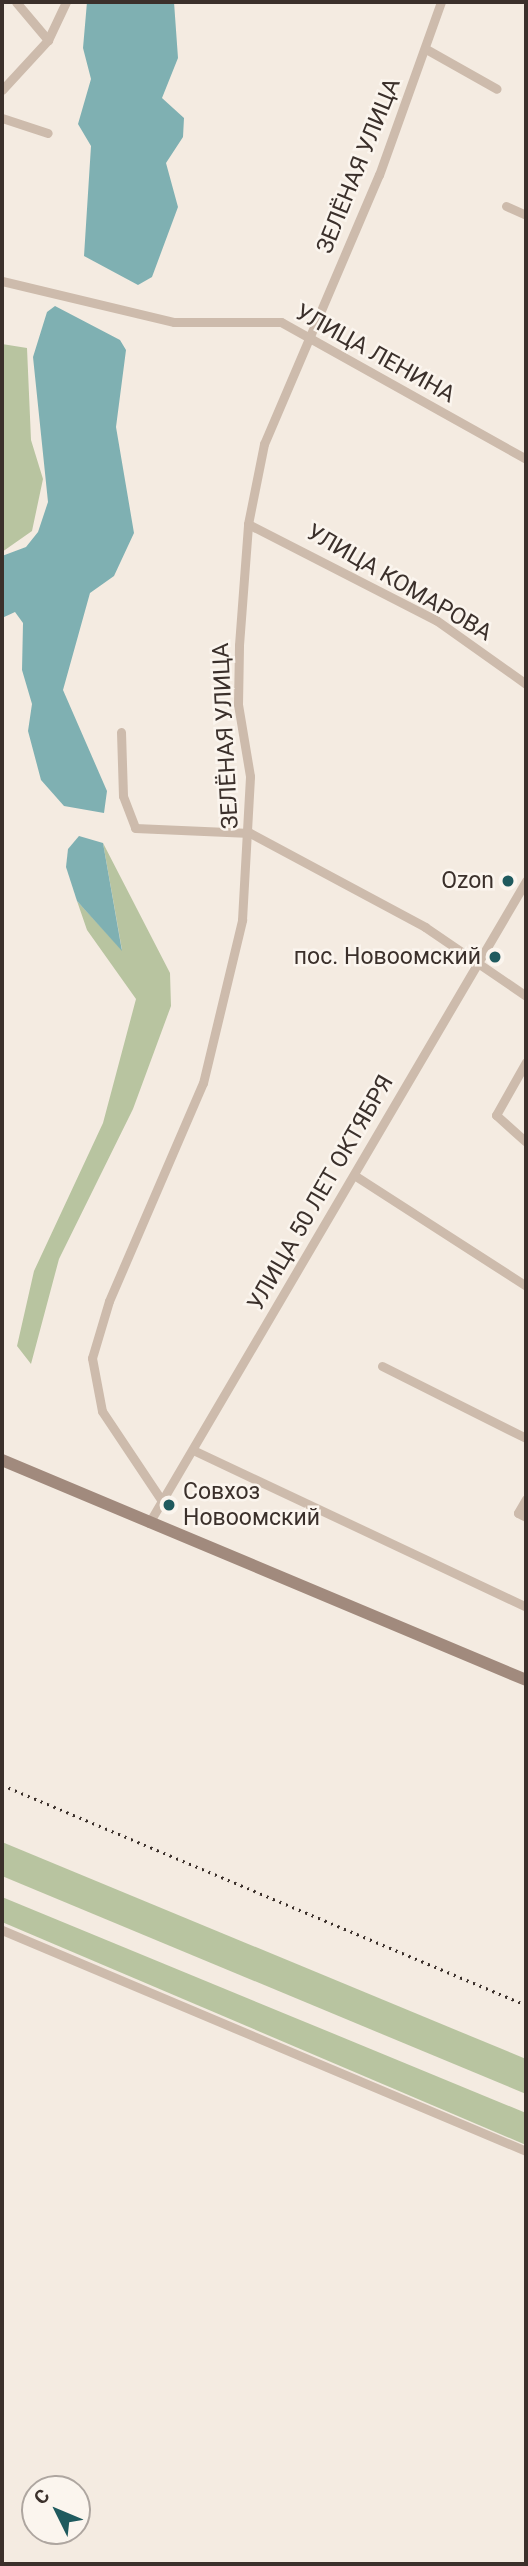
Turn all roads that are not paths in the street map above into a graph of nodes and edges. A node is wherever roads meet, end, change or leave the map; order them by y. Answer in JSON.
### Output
{"nodes":[{"id":1,"x":16,"y":2,"type":"edge"},
{"id":2,"x":66,"y":2,"type":"edge"},
{"id":3,"x":441,"y":2,"type":"edge"},
{"id":4,"x":48,"y":40,"type":"junction"},
{"id":5,"x":426,"y":49,"type":"junction"},
{"id":6,"x":497,"y":89,"type":"dead end"},
{"id":7,"x":2,"y":90,"type":"edge"},
{"id":8,"x":2,"y":118,"type":"edge"},
{"id":9,"x":48,"y":133,"type":"dead end"},
{"id":10,"x":506,"y":206,"type":"dead end"},
{"id":11,"x":526,"y":215,"type":"edge"},
{"id":12,"x":2,"y":281,"type":"edge"},
{"id":13,"x":314,"y":337,"type":"junction"},
{"id":14,"x":526,"y":460,"type":"edge"},
{"id":15,"x":248,"y":524,"type":"junction"},
{"id":16,"x":526,"y":684,"type":"edge"},
{"id":17,"x":121,"y":732,"type":"dead end"},
{"id":18,"x":250,"y":833,"type":"junction"},
{"id":19,"x":526,"y":881,"type":"edge"},
{"id":20,"x":477,"y":962,"type":"junction"},
{"id":21,"x":526,"y":996,"type":"edge"},
{"id":22,"x":526,"y":1062,"type":"edge"},
{"id":23,"x":526,"y":1142,"type":"edge"},
{"id":24,"x":354,"y":1175,"type":"junction"},
{"id":25,"x":526,"y":1286,"type":"edge"},
{"id":26,"x":382,"y":1366,"type":"dead end"},
{"id":27,"x":526,"y":1438,"type":"edge"},
{"id":28,"x":193,"y":1450,"type":"junction"},
{"id":29,"x":2,"y":1460,"type":"edge"},
{"id":30,"x":526,"y":1499,"type":"edge"},
{"id":31,"x":162,"y":1501,"type":"junction"},
{"id":32,"x":526,"y":1517,"type":"edge"},
{"id":33,"x":149,"y":1523,"type":"junction"},
{"id":34,"x":526,"y":1607,"type":"edge"},
{"id":35,"x":526,"y":1680,"type":"edge"},
{"id":36,"x":2,"y":1930,"type":"edge"},
{"id":37,"x":526,"y":2151,"type":"edge"}],
"edges":[{"from":1,"to":4,"type":"street"},
{"from":2,"to":4,"type":"street"},
{"from":3,"to":5,"type":"street","name":"ЗЕЛЁНАЯ УЛИЦА"},
{"from":4,"to":7,"type":"street"},
{"from":5,"to":6,"type":"street"},
{"from":5,"to":13,"type":"street","name":"ЗЕЛЁНАЯ УЛИЦА"},
{"from":8,"to":9,"type":"street"},
{"from":10,"to":11,"type":"street"},
{"from":12,"to":13,"type":"street","name":"УЛИЦА ЛЕНИНА"},
{"from":13,"to":14,"type":"street","name":"УЛИЦА ЛЕНИНА"},
{"from":13,"to":15,"type":"street","name":"ЗЕЛЁНАЯ УЛИЦА"},
{"from":15,"to":16,"type":"street","name":"УЛИЦА КОМАРОВА"},
{"from":15,"to":18,"type":"street","name":"ЗЕЛЁНАЯ УЛИЦА"},
{"from":17,"to":18,"type":"street"},
{"from":18,"to":20,"type":"street"},
{"from":18,"to":31,"type":"street","name":"ЗЕЛЁНАЯ УЛИЦА"},
{"from":19,"to":20,"type":"street","name":"УЛИЦА 50 ЛЕТ ОКТЯБРЯ"},
{"from":20,"to":21,"type":"street"},
{"from":20,"to":24,"type":"street","name":"УЛИЦА 50 ЛЕТ ОКТЯБРЯ"},
{"from":22,"to":23,"type":"street"},
{"from":24,"to":25,"type":"street"},
{"from":24,"to":28,"type":"street","name":"УЛИЦА 50 ЛЕТ ОКТЯБРЯ"},
{"from":26,"to":27,"type":"street"},
{"from":28,"to":31,"type":"street","name":"УЛИЦА 50 ЛЕТ ОКТЯБРЯ"},
{"from":28,"to":34,"type":"street"},
{"from":29,"to":33,"type":"main road"},
{"from":30,"to":32,"type":"street"},
{"from":31,"to":33,"type":"street","name":"УЛИЦА 50 ЛЕТ ОКТЯБРЯ"},
{"from":33,"to":35,"type":"main road"},
{"from":36,"to":37,"type":"street"}]}
